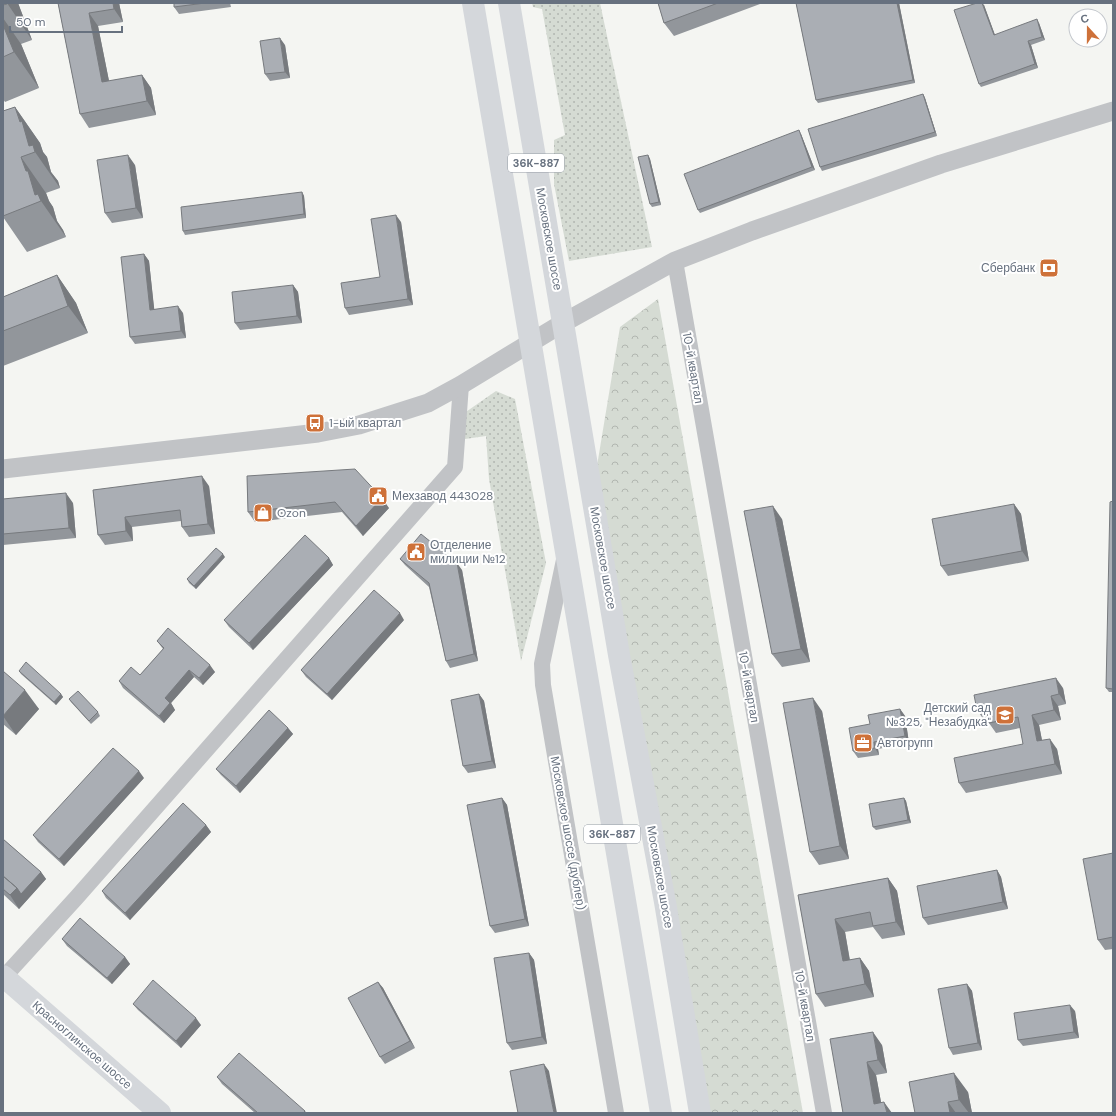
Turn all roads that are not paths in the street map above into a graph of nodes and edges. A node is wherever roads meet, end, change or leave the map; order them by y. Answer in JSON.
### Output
{"nodes":[{"id":1,"x":473,"y":3,"type":"edge"},
{"id":2,"x":509,"y":3,"type":"edge"},
{"id":3,"x":1113,"y":111,"type":"edge"},
{"id":4,"x":675,"y":262,"type":"junction"},
{"id":5,"x":563,"y":323,"type":"junction"},
{"id":6,"x":530,"y":342,"type":"junction"},
{"id":7,"x":461,"y":385,"type":"junction"},
{"id":8,"x":3,"y":469,"type":"edge"},
{"id":9,"x":565,"y":554,"type":"junction"},
{"id":10,"x":3,"y":976,"type":"edge"},
{"id":11,"x":160,"y":1113,"type":"edge"},
{"id":12,"x":616,"y":1113,"type":"edge"},
{"id":13,"x":661,"y":1113,"type":"edge"},
{"id":14,"x":700,"y":1113,"type":"edge"},
{"id":15,"x":824,"y":1113,"type":"edge"}],
"edges":[{"from":1,"to":6,"type":"main road","number":"36К-887"},
{"from":2,"to":5,"type":"main road","name":"Московское шоссе","number":"36К-887"},
{"from":3,"to":4,"type":"street"},
{"from":4,"to":5,"type":"street"},
{"from":4,"to":15,"type":"street","name":"10-й квартал"},
{"from":5,"to":6,"type":"street"},
{"from":5,"to":14,"type":"main road","name":"Московское шоссе","number":"36К-887"},
{"from":6,"to":7,"type":"street"},
{"from":6,"to":9,"type":"main road","number":"36К-887"},
{"from":7,"to":8,"type":"street"},
{"from":7,"to":10,"type":"street"},
{"from":9,"to":12,"type":"street","name":"Московское шоссе (дублер)"},
{"from":9,"to":13,"type":"main road","number":"36К-887"},
{"from":10,"to":11,"type":"main road","name":"Красноглинское шоссе"}]}
